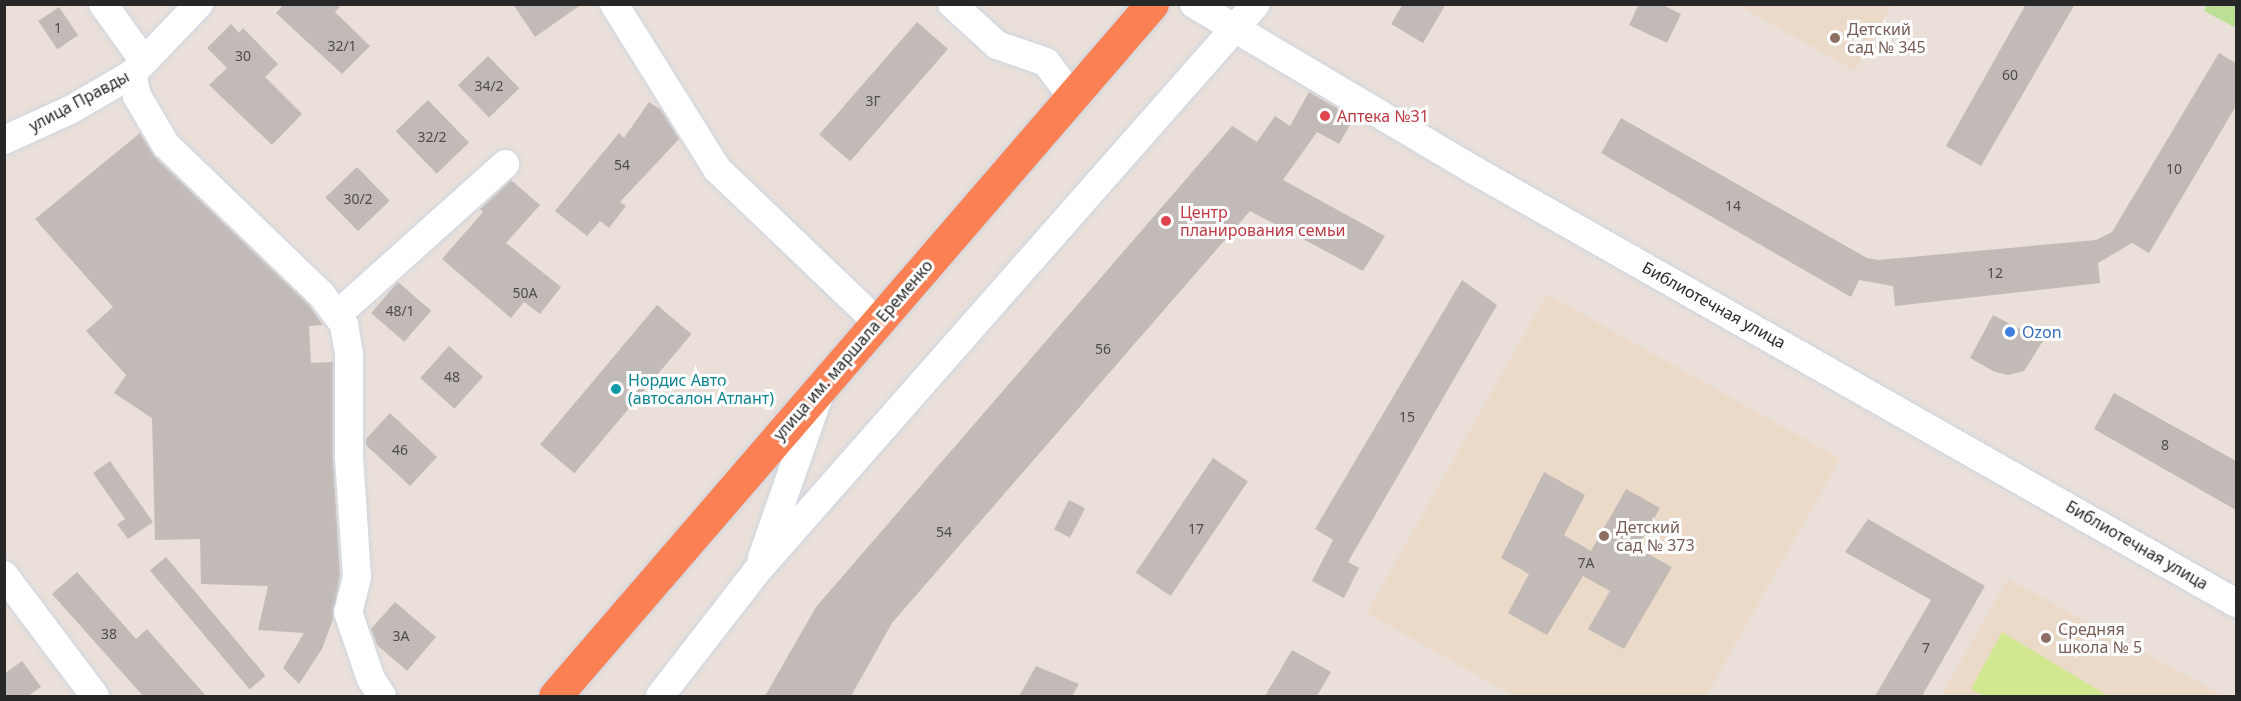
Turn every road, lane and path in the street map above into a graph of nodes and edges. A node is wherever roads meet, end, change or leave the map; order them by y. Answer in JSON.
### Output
{"nodes":[{"id":1,"x":103,"y":4,"type":"edge"},
{"id":2,"x":199,"y":4,"type":"edge"},
{"id":3,"x":614,"y":4,"type":"edge"},
{"id":4,"x":952,"y":4,"type":"edge"},
{"id":5,"x":1152,"y":4,"type":"edge"},
{"id":6,"x":1194,"y":4,"type":"edge"},
{"id":7,"x":1256,"y":4,"type":"edge"},
{"id":8,"x":1233,"y":31,"type":"junction"},
{"id":9,"x":138,"y":67,"type":"junction"},
{"id":10,"x":1073,"y":98,"type":"junction"},
{"id":11,"x":4,"y":140,"type":"edge"},
{"id":12,"x":505,"y":164,"type":"dead end"},
{"id":13,"x":337,"y":315,"type":"junction"},
{"id":14,"x":877,"y":322,"type":"junction"},
{"id":15,"x":821,"y":387,"type":"junction"},
{"id":16,"x":757,"y":571,"type":"junction"},
{"id":17,"x":4,"y":575,"type":"edge"},
{"id":18,"x":2236,"y":603,"type":"edge"},
{"id":19,"x":95,"y":696,"type":"edge"},
{"id":20,"x":382,"y":696,"type":"edge"},
{"id":21,"x":555,"y":696,"type":"edge"},
{"id":22,"x":660,"y":696,"type":"edge"}],
"edges":[{"from":1,"to":9,"type":"street"},
{"from":2,"to":9,"type":"street","name":"улица Правды"},
{"from":3,"to":14,"type":"street"},
{"from":4,"to":10,"type":"street"},
{"from":5,"to":10,"type":"highway","name":"улица им. маршала Еременко"},
{"from":6,"to":8,"type":"street","name":"Библиотечная улица"},
{"from":7,"to":8,"type":"street"},
{"from":8,"to":16,"type":"street"},
{"from":8,"to":18,"type":"street","name":"Библиотечная улица"},
{"from":9,"to":11,"type":"street","name":"улица Правды"},
{"from":9,"to":13,"type":"street"},
{"from":10,"to":14,"type":"highway","name":"улица им. маршала Еременко"},
{"from":12,"to":13,"type":"street"},
{"from":13,"to":20,"type":"street"},
{"from":14,"to":15,"type":"highway","name":"улица им. маршала Еременко"},
{"from":15,"to":16,"type":"street"},
{"from":15,"to":21,"type":"highway","name":"улица им. маршала Еременко"},
{"from":16,"to":22,"type":"street"},
{"from":17,"to":19,"type":"street"}]}
